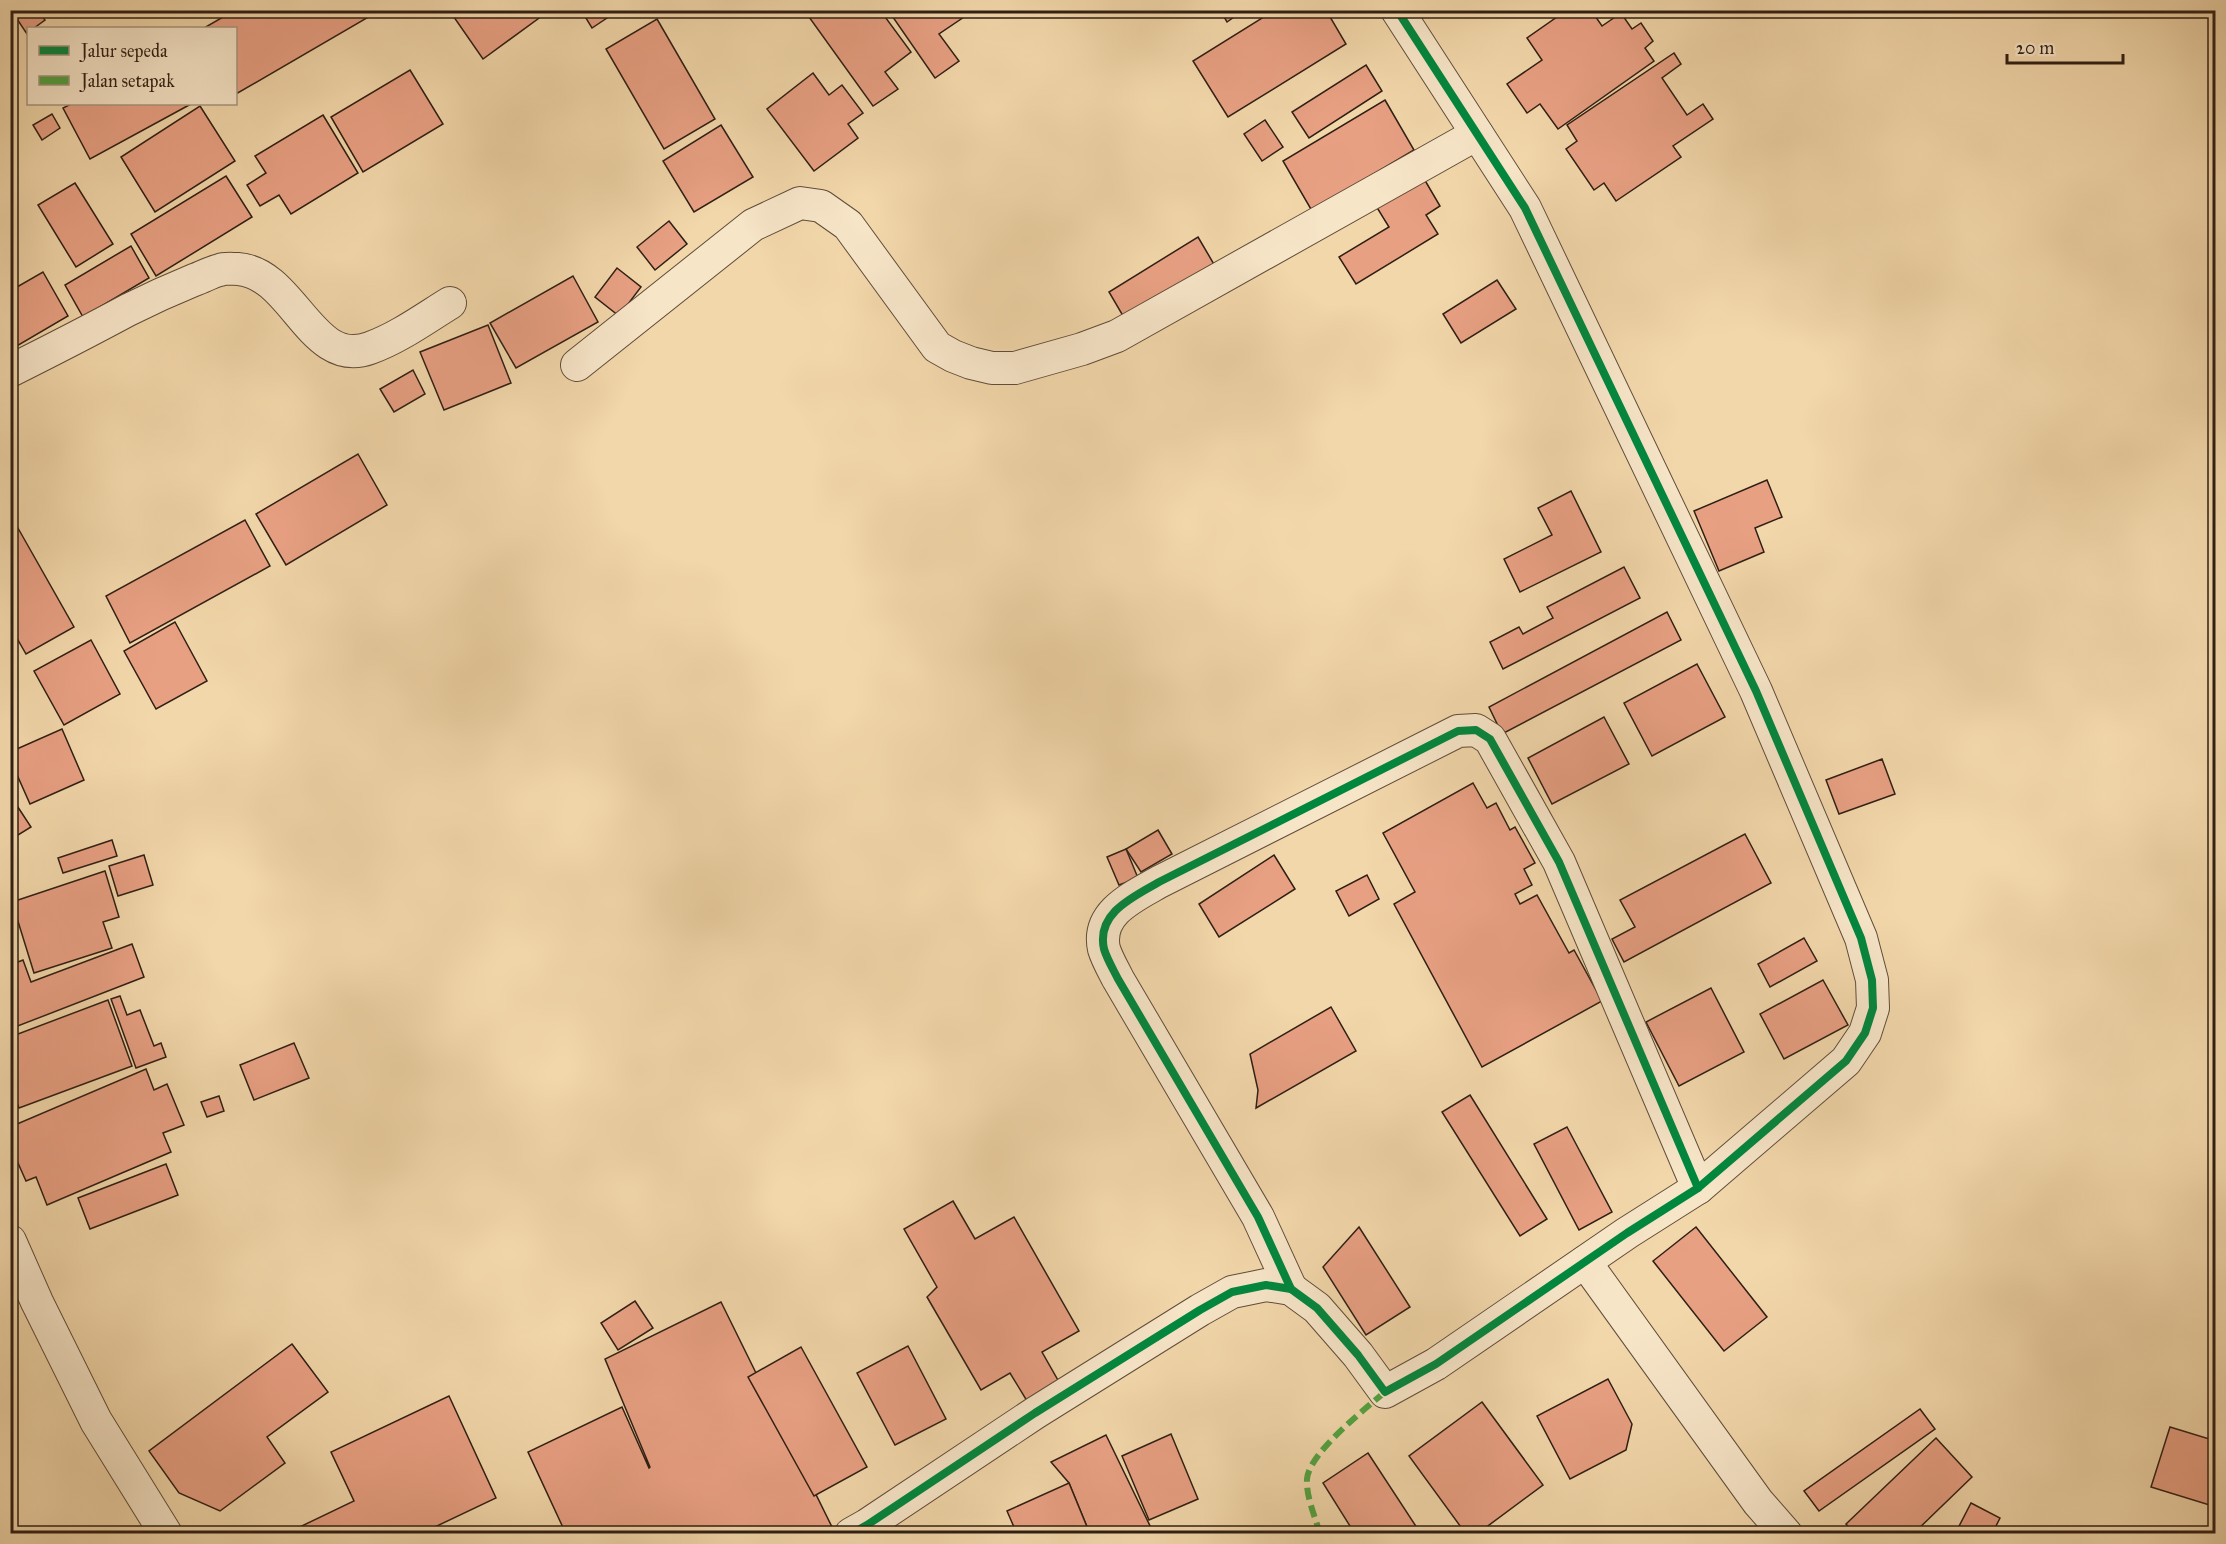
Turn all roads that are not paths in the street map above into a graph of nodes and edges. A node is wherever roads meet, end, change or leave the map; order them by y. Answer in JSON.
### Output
{"nodes":[{"id":1,"x":1396,"y":10,"type":"edge"},
{"id":2,"x":1477,"y":134,"type":"junction"},
{"id":3,"x":450,"y":303,"type":"dead end"},
{"id":4,"x":577,"y":365,"type":"dead end"},
{"id":5,"x":10,"y":371,"type":"edge"},
{"id":6,"x":1698,"y":1188,"type":"junction"},
{"id":7,"x":10,"y":1241,"type":"edge"},
{"id":8,"x":1585,"y":1262,"type":"junction"},
{"id":9,"x":1291,"y":1289,"type":"junction"},
{"id":10,"x":166,"y":1533,"type":"edge"},
{"id":11,"x":851,"y":1533,"type":"edge"},
{"id":12,"x":1786,"y":1533,"type":"edge"}],
"edges":[{"from":1,"to":2,"type":"street"},
{"from":2,"to":4,"type":"street"},
{"from":2,"to":6,"type":"street"},
{"from":3,"to":5,"type":"street"},
{"from":6,"to":8,"type":"street"},
{"from":6,"to":9,"type":"street"},
{"from":7,"to":10,"type":"street"},
{"from":8,"to":9,"type":"street"},
{"from":8,"to":12,"type":"street"},
{"from":9,"to":11,"type":"street"}]}
